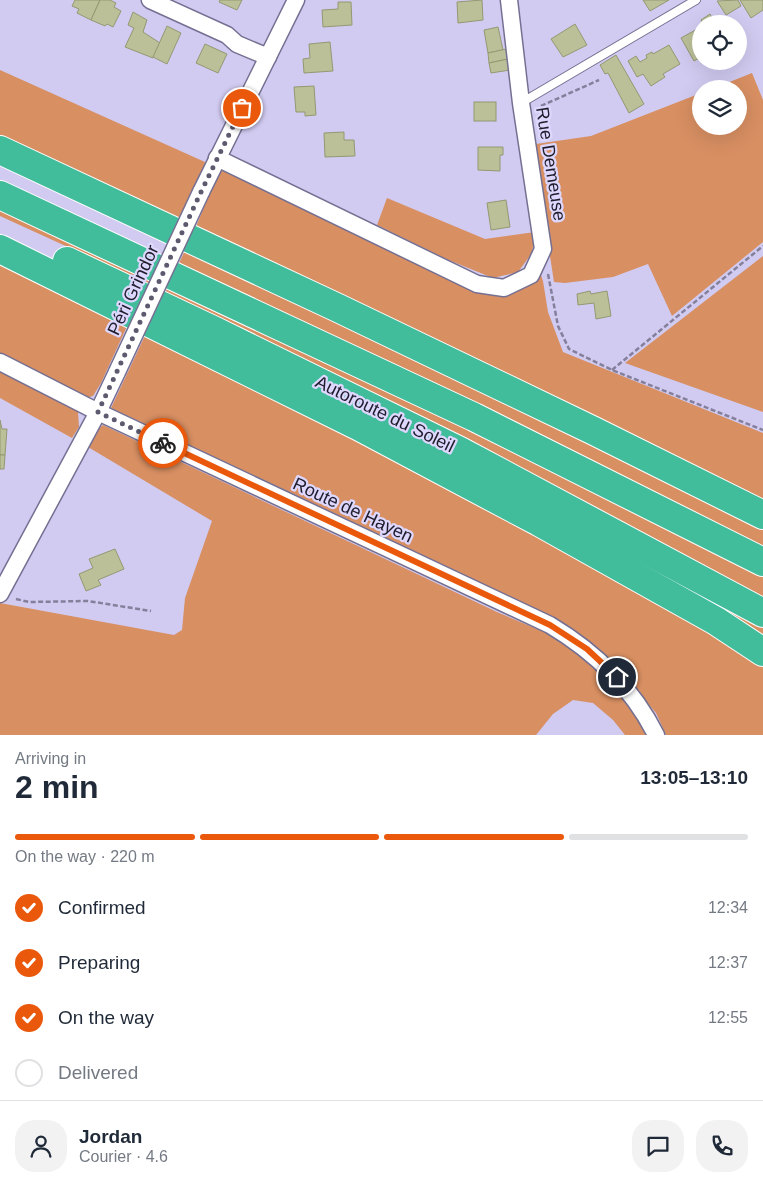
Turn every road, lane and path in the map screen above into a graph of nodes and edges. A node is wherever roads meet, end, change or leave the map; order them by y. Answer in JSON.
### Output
{"nodes":[{"id":1,"x":150,"y":0,"type":"edge"},
{"id":2,"x":296,"y":0,"type":"edge"},
{"id":3,"x":509,"y":0,"type":"edge"},
{"id":4,"x":696,"y":0,"type":"edge"},
{"id":5,"x":268,"y":57,"type":"junction"},
{"id":6,"x":599,"y":80,"type":"dead end"},
{"id":7,"x":522,"y":108,"type":"junction"},
{"id":8,"x":0,"y":150,"type":"edge"},
{"id":9,"x":217,"y":158,"type":"junction"},
{"id":10,"x":0,"y":195,"type":"edge"},
{"id":11,"x":0,"y":230,"type":"edge"},
{"id":12,"x":763,"y":246,"type":"edge"},
{"id":13,"x":0,"y":249,"type":"edge"},
{"id":14,"x":543,"y":249,"type":"junction"},
{"id":15,"x":0,"y":362,"type":"edge"},
{"id":16,"x":612,"y":370,"type":"junction"},
{"id":17,"x":98,"y":412,"type":"junction"},
{"id":18,"x":763,"y":430,"type":"edge"},
{"id":19,"x":763,"y":515,"type":"edge"},
{"id":20,"x":763,"y":562,"type":"edge"},
{"id":21,"x":5,"y":595,"type":"edge"},
{"id":22,"x":151,"y":611,"type":"dead end"},
{"id":23,"x":763,"y":613,"type":"edge"},
{"id":24,"x":763,"y":652,"type":"edge"},
{"id":25,"x":656,"y":735,"type":"edge"}],
"edges":[{"from":1,"to":5,"type":"street"},
{"from":2,"to":5,"type":"street","name":"Péri Grindor"},
{"from":3,"to":7,"type":"street","name":"Rue Demeuse"},
{"from":4,"to":7,"type":"lane"},
{"from":5,"to":9,"type":"street","name":"Péri Grindor"},
{"from":6,"to":7,"type":"path"},
{"from":7,"to":14,"type":"street","name":"Rue Demeuse"},
{"from":8,"to":19,"type":"highway"},
{"from":9,"to":14,"type":"street"},
{"from":9,"to":17,"type":"street","name":"Péri Grindor","bridge":true},
{"from":10,"to":20,"type":"highway","name":"Autoroute du Soleil"},
{"from":11,"to":23,"type":"highway","name":"Autoroute du Soleil"},
{"from":12,"to":16,"type":"path"},
{"from":13,"to":24,"type":"highway"},
{"from":14,"to":16,"type":"path"},
{"from":15,"to":17,"type":"street","name":"Route de Hayen"},
{"from":16,"to":18,"type":"path"},
{"from":17,"to":21,"type":"street","name":"Péri Grindor"},
{"from":17,"to":25,"type":"street","name":"Route de Hayen"},
{"from":21,"to":22,"type":"path"}]}
